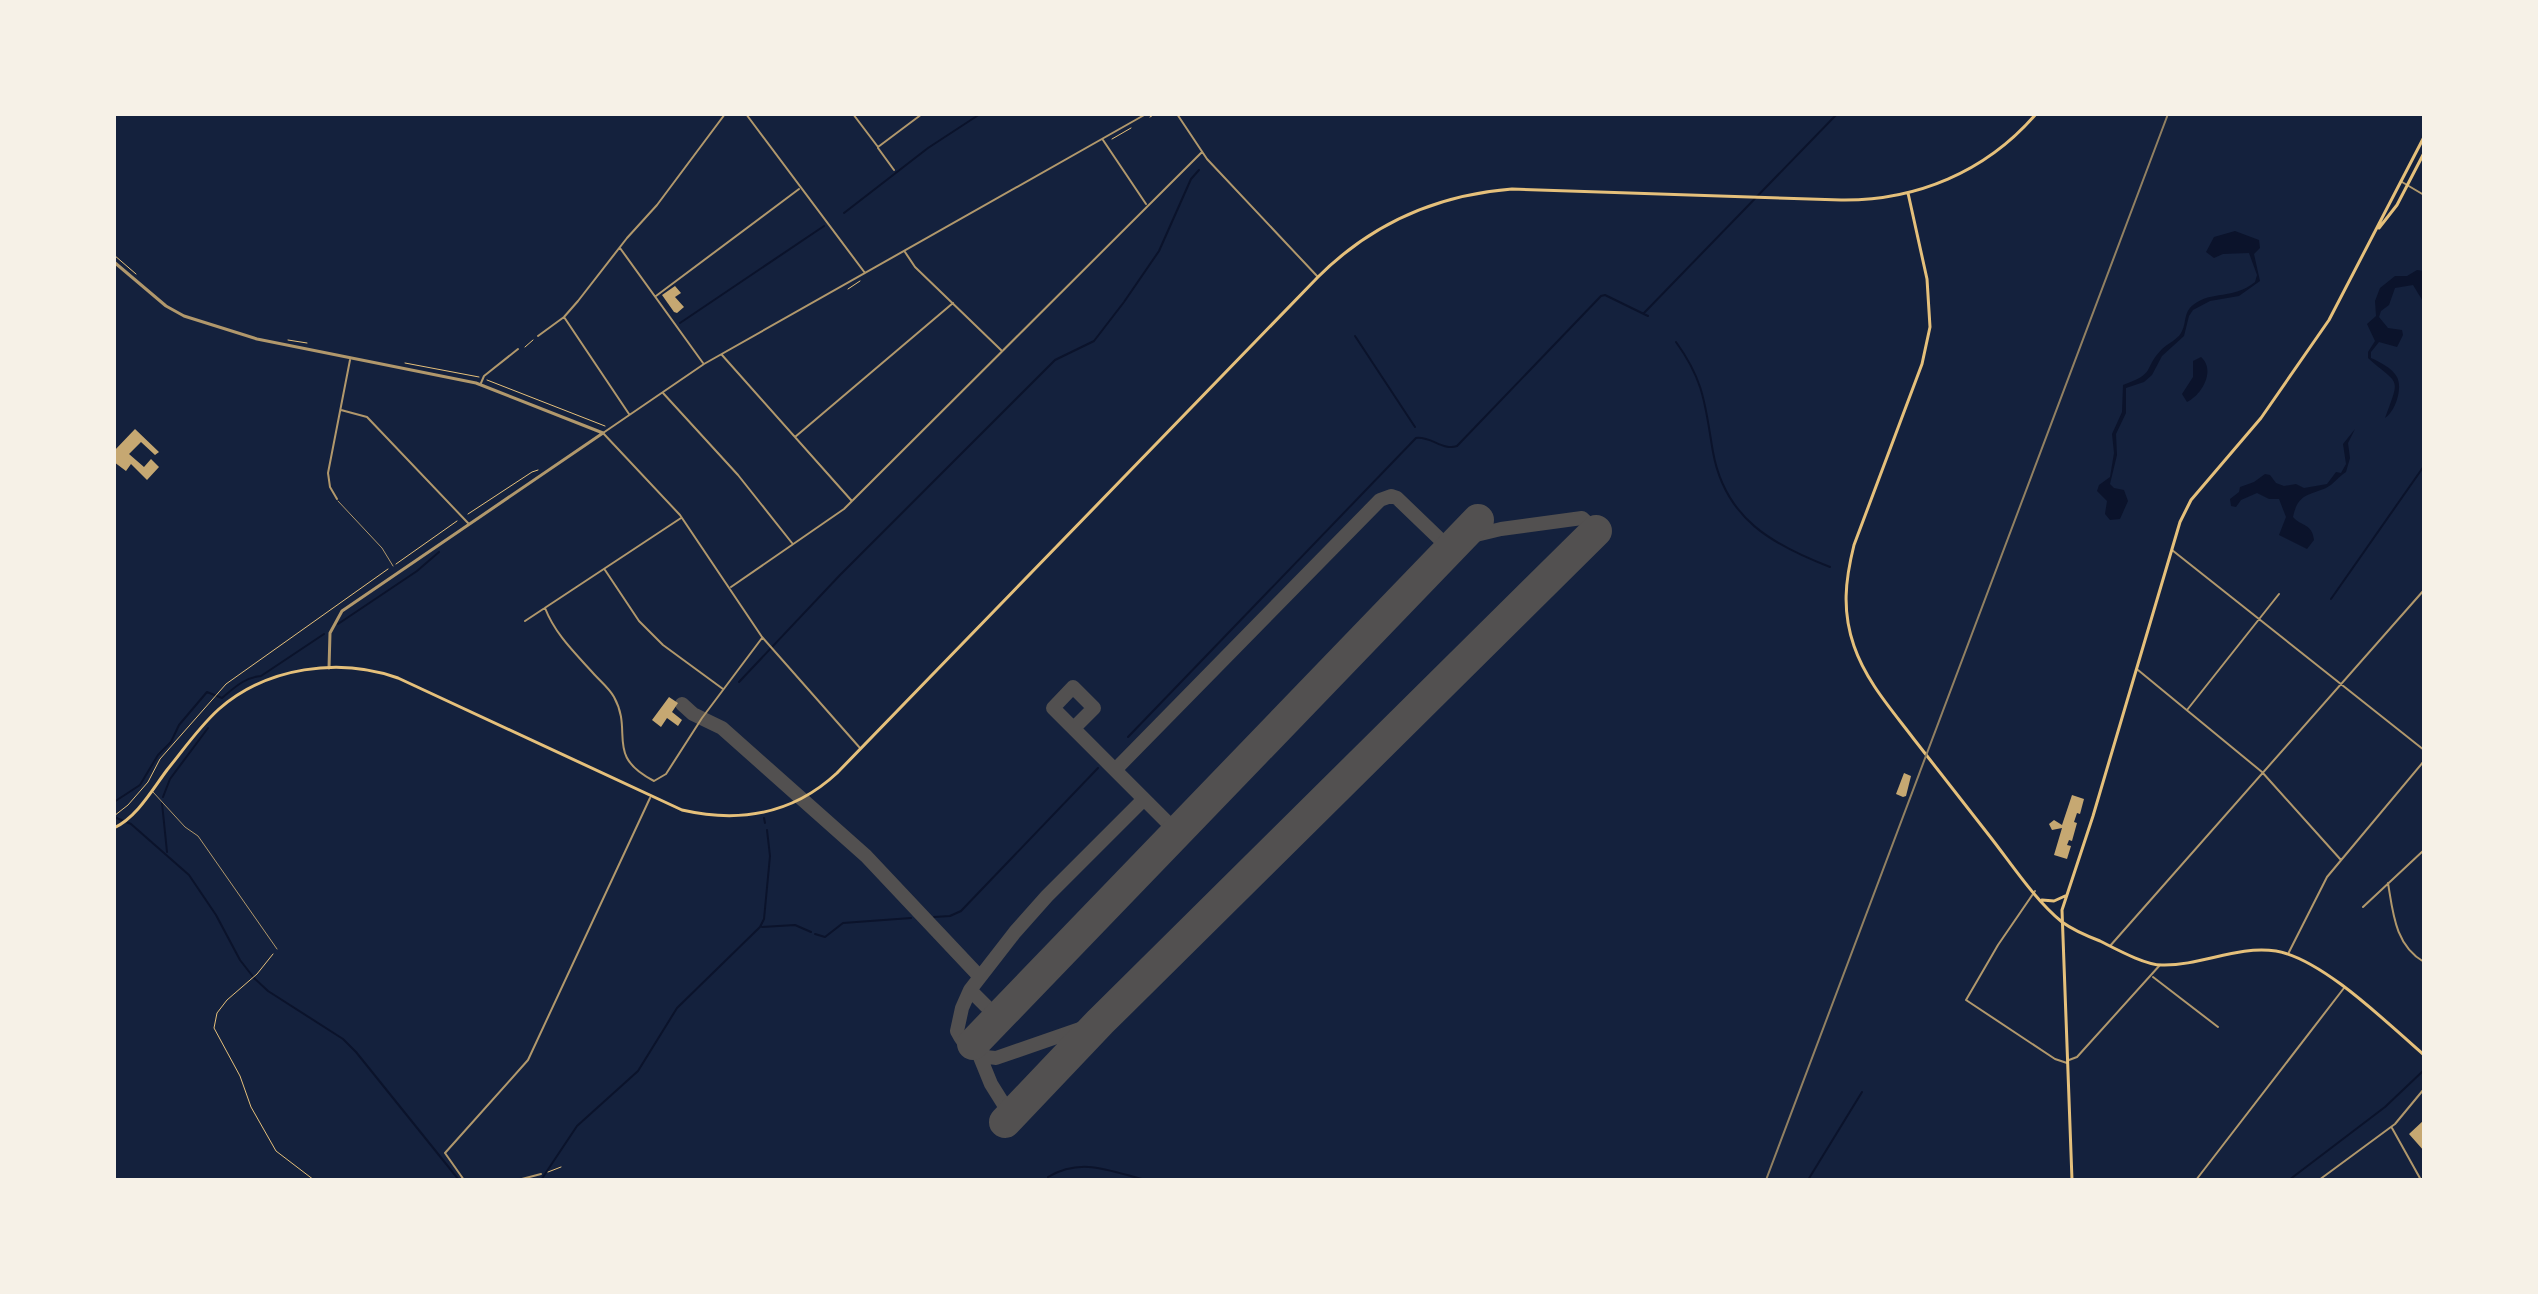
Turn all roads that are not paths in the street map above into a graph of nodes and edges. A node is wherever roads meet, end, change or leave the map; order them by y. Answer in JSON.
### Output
{"nodes":[{"id":1,"x":725,"y":114,"type":"edge"},
{"id":2,"x":746,"y":114,"type":"edge"},
{"id":3,"x":853,"y":114,"type":"edge"},
{"id":4,"x":908,"y":114,"type":"edge"},
{"id":5,"x":922,"y":114,"type":"edge"},
{"id":6,"x":1146,"y":114,"type":"edge"},
{"id":7,"x":1177,"y":114,"type":"edge"},
{"id":8,"x":2036,"y":114,"type":"edge"},
{"id":9,"x":913,"y":121,"type":"junction"},
{"id":10,"x":2424,"y":137,"type":"edge"},
{"id":11,"x":1103,"y":140,"type":"junction"},
{"id":12,"x":878,"y":147,"type":"junction"},
{"id":13,"x":1202,"y":152,"type":"junction"},
{"id":14,"x":2424,"y":153,"type":"edge"},
{"id":15,"x":894,"y":170,"type":"dead end"},
{"id":16,"x":2402,"y":182,"type":"junction"},
{"id":17,"x":2408,"y":185,"type":"junction"},
{"id":18,"x":801,"y":187,"type":"junction"},
{"id":19,"x":1908,"y":193,"type":"junction"},
{"id":20,"x":2424,"y":195,"type":"edge"},
{"id":21,"x":1147,"y":206,"type":"junction"},
{"id":22,"x":2378,"y":228,"type":"junction"},
{"id":23,"x":619,"y":247,"type":"junction"},
{"id":24,"x":904,"y":251,"type":"junction"},
{"id":25,"x":114,"y":262,"type":"edge"},
{"id":26,"x":865,"y":273,"type":"junction"},
{"id":27,"x":1318,"y":277,"type":"junction"},
{"id":28,"x":656,"y":296,"type":"junction"},
{"id":29,"x":953,"y":303,"type":"junction"},
{"id":30,"x":564,"y":317,"type":"junction"},
{"id":31,"x":538,"y":336,"type":"road end"},
{"id":32,"x":518,"y":349,"type":"road end"},
{"id":33,"x":1002,"y":351,"type":"junction"},
{"id":34,"x":722,"y":354,"type":"junction"},
{"id":35,"x":351,"y":358,"type":"junction"},
{"id":36,"x":704,"y":364,"type":"junction"},
{"id":37,"x":480,"y":384,"type":"junction"},
{"id":38,"x":663,"y":392,"type":"junction"},
{"id":39,"x":341,"y":410,"type":"junction"},
{"id":40,"x":630,"y":415,"type":"junction"},
{"id":41,"x":603,"y":433,"type":"junction"},
{"id":42,"x":795,"y":437,"type":"junction"},
{"id":43,"x":337,"y":499,"type":"joint"},
{"id":44,"x":852,"y":500,"type":"junction"},
{"id":45,"x":682,"y":517,"type":"junction"},
{"id":46,"x":468,"y":523,"type":"junction"},
{"id":47,"x":793,"y":544,"type":"junction"},
{"id":48,"x":2171,"y":550,"type":"junction"},
{"id":49,"x":393,"y":566,"type":"joint"},
{"id":50,"x":604,"y":569,"type":"junction"},
{"id":51,"x":396,"y":572,"type":"junction"},
{"id":52,"x":730,"y":588,"type":"junction"},
{"id":53,"x":2424,"y":590,"type":"edge"},
{"id":54,"x":2279,"y":594,"type":"dead end"},
{"id":55,"x":545,"y":608,"type":"junction"},
{"id":56,"x":2259,"y":619,"type":"junction"},
{"id":57,"x":525,"y":621,"type":"dead end"},
{"id":58,"x":762,"y":637,"type":"junction"},
{"id":59,"x":329,"y":668,"type":"junction"},
{"id":60,"x":2136,"y":669,"type":"junction"},
{"id":61,"x":2341,"y":683,"type":"junction"},
{"id":62,"x":724,"y":689,"type":"junction"},
{"id":63,"x":2186,"y":711,"type":"junction"},
{"id":64,"x":860,"y":749,"type":"junction"},
{"id":65,"x":2424,"y":750,"type":"edge"},
{"id":66,"x":2424,"y":761,"type":"edge"},
{"id":67,"x":2262,"y":772,"type":"junction"},
{"id":68,"x":151,"y":790,"type":"junction"},
{"id":69,"x":651,"y":797,"type":"junction"},
{"id":70,"x":114,"y":828,"type":"edge"},
{"id":71,"x":2424,"y":850,"type":"edge"},
{"id":72,"x":2341,"y":860,"type":"junction"},
{"id":73,"x":2388,"y":883,"type":"junction"},
{"id":74,"x":2035,"y":891,"type":"junction"},
{"id":75,"x":2066,"y":895,"type":"junction"},
{"id":76,"x":2042,"y":900,"type":"junction"},
{"id":77,"x":2363,"y":907,"type":"dead end"},
{"id":78,"x":2062,"y":921,"type":"junction"},
{"id":79,"x":2110,"y":946,"type":"junction"},
{"id":80,"x":277,"y":949,"type":"road end"},
{"id":81,"x":2288,"y":954,"type":"junction"},
{"id":82,"x":2424,"y":962,"type":"edge"},
{"id":83,"x":2160,"y":965,"type":"junction"},
{"id":84,"x":2152,"y":977,"type":"junction"},
{"id":85,"x":2344,"y":988,"type":"junction"},
{"id":86,"x":2218,"y":1027,"type":"dead end"},
{"id":87,"x":2424,"y":1055,"type":"edge"},
{"id":88,"x":2068,"y":1062,"type":"junction"},
{"id":89,"x":2424,"y":1089,"type":"edge"},
{"id":90,"x":2391,"y":1127,"type":"junction"},
{"id":91,"x":548,"y":1172,"type":"road end"},
{"id":92,"x":541,"y":1174,"type":"joint"},
{"id":93,"x":464,"y":1180,"type":"edge"},
{"id":94,"x":518,"y":1180,"type":"edge"},
{"id":95,"x":2072,"y":1180,"type":"edge"},
{"id":96,"x":2196,"y":1180,"type":"edge"},
{"id":97,"x":2319,"y":1180,"type":"edge"},
{"id":98,"x":2421,"y":1180,"type":"edge"}],
"edges":[{"from":1,"to":23,"type":"street"},
{"from":2,"to":18,"type":"street"},
{"from":3,"to":12,"type":"street"},
{"from":4,"to":9,"type":"street"},
{"from":5,"to":9,"type":"street"},
{"from":6,"to":11,"type":"street"},
{"from":7,"to":13,"type":"street"},
{"from":8,"to":19,"type":"main road"},
{"from":9,"to":12,"type":"street"},
{"from":10,"to":16,"type":"main road"},
{"from":11,"to":21,"type":"street"},
{"from":11,"to":24,"type":"street"},
{"from":12,"to":15,"type":"street"},
{"from":13,"to":21,"type":"street"},
{"from":13,"to":27,"type":"street"},
{"from":14,"to":17,"type":"main road"},
{"from":16,"to":17,"type":"street"},
{"from":16,"to":22,"type":"main road"},
{"from":17,"to":20,"type":"street"},
{"from":17,"to":22,"type":"main road"},
{"from":18,"to":26,"type":"street"},
{"from":18,"to":28,"type":"street"},
{"from":19,"to":27,"type":"main road"},
{"from":19,"to":74,"type":"main road"},
{"from":21,"to":33,"type":"street"},
{"from":22,"to":48,"type":"main road"},
{"from":23,"to":28,"type":"street"},
{"from":23,"to":30,"type":"street"},
{"from":24,"to":26,"type":"street"},
{"from":24,"to":29,"type":"street"},
{"from":25,"to":35,"type":"street"},
{"from":26,"to":34,"type":"street"},
{"from":27,"to":64,"type":"main road"},
{"from":28,"to":36,"type":"street"},
{"from":29,"to":33,"type":"street"},
{"from":29,"to":42,"type":"street"},
{"from":30,"to":31,"type":"street"},
{"from":30,"to":40,"type":"street"},
{"from":32,"to":37,"type":"street"},
{"from":33,"to":44,"type":"street"},
{"from":34,"to":36,"type":"street"},
{"from":34,"to":42,"type":"street"},
{"from":35,"to":37,"type":"street"},
{"from":35,"to":39,"type":"street"},
{"from":36,"to":38,"type":"street"},
{"from":37,"to":41,"type":"street"},
{"from":38,"to":40,"type":"street"},
{"from":38,"to":47,"type":"street"},
{"from":39,"to":43,"type":"street"},
{"from":39,"to":46,"type":"street"},
{"from":40,"to":41,"type":"street"},
{"from":41,"to":45,"type":"street"},
{"from":41,"to":46,"type":"street"},
{"from":42,"to":44,"type":"street"},
{"from":43,"to":49,"type":"lane"},
{"from":44,"to":47,"type":"street"},
{"from":45,"to":50,"type":"street"},
{"from":45,"to":52,"type":"street"},
{"from":46,"to":51,"type":"street"},
{"from":47,"to":52,"type":"street"},
{"from":48,"to":56,"type":"street"},
{"from":48,"to":60,"type":"main road"},
{"from":49,"to":51,"type":"street"},
{"from":50,"to":55,"type":"street"},
{"from":50,"to":62,"type":"street"},
{"from":51,"to":59,"type":"street"},
{"from":52,"to":58,"type":"street"},
{"from":53,"to":61,"type":"street"},
{"from":54,"to":56,"type":"street"},
{"from":55,"to":57,"type":"street"},
{"from":55,"to":62,"type":"street"},
{"from":56,"to":61,"type":"street"},
{"from":56,"to":63,"type":"street"},
{"from":58,"to":62,"type":"street"},
{"from":58,"to":64,"type":"street"},
{"from":59,"to":68,"type":"main road"},
{"from":59,"to":69,"type":"main road"},
{"from":60,"to":63,"type":"street"},
{"from":60,"to":75,"type":"main road"},
{"from":61,"to":65,"type":"street"},
{"from":61,"to":67,"type":"street"},
{"from":63,"to":67,"type":"street"},
{"from":64,"to":69,"type":"main road"},
{"from":66,"to":72,"type":"street"},
{"from":67,"to":72,"type":"street"},
{"from":67,"to":79,"type":"street"},
{"from":68,"to":70,"type":"main road"},
{"from":68,"to":80,"type":"lane"},
{"from":69,"to":93,"type":"street"},
{"from":71,"to":73,"type":"street"},
{"from":72,"to":81,"type":"street"},
{"from":73,"to":77,"type":"street"},
{"from":73,"to":82,"type":"street"},
{"from":74,"to":76,"type":"main road"},
{"from":74,"to":88,"type":"street"},
{"from":75,"to":76,"type":"main road"},
{"from":75,"to":78,"type":"main road"},
{"from":76,"to":78,"type":"main road"},
{"from":78,"to":79,"type":"main road"},
{"from":78,"to":88,"type":"main road"},
{"from":79,"to":83,"type":"main road"},
{"from":81,"to":83,"type":"main road"},
{"from":81,"to":85,"type":"main road"},
{"from":83,"to":84,"type":"street"},
{"from":84,"to":86,"type":"street"},
{"from":84,"to":88,"type":"street"},
{"from":85,"to":87,"type":"main road"},
{"from":85,"to":96,"type":"street"},
{"from":88,"to":95,"type":"main road"},
{"from":89,"to":90,"type":"street"},
{"from":90,"to":97,"type":"street"},
{"from":90,"to":98,"type":"street"},
{"from":91,"to":92,"type":"lane"},
{"from":92,"to":94,"type":"street"}]}
